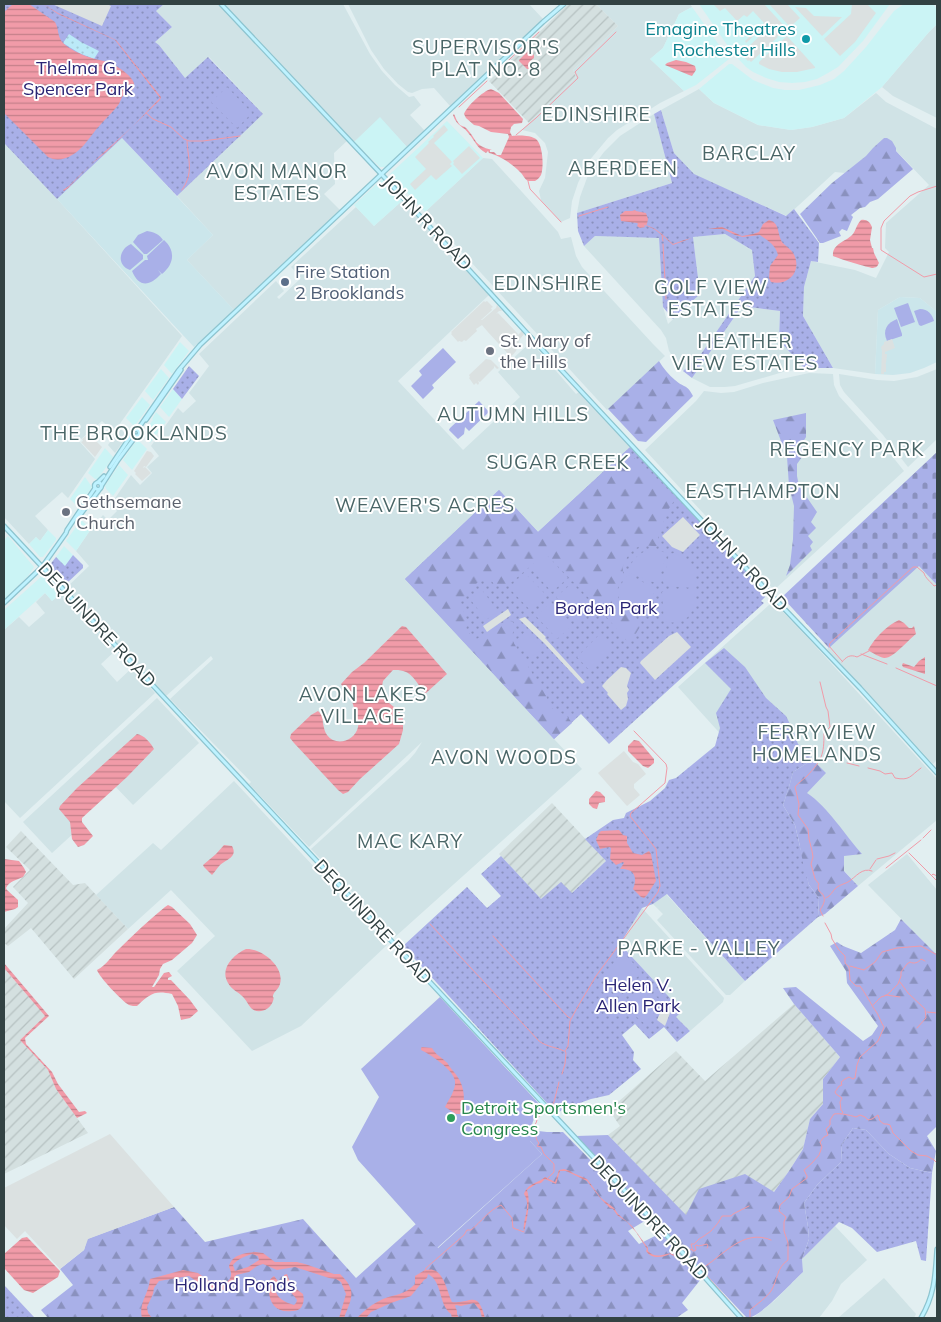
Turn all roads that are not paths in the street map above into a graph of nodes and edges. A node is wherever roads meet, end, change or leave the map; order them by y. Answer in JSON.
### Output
{"nodes":[{"id":1,"x":221,"y":4,"type":"edge"},
{"id":2,"x":564,"y":4,"type":"edge"},
{"id":3,"x":382,"y":174,"type":"junction"},
{"id":4,"x":137,"y":430,"type":"junction"},
{"id":5,"x":134,"y":435,"type":"junction"},
{"id":6,"x":100,"y":484,"type":"junction"},
{"id":7,"x":97,"y":489,"type":"junction"},
{"id":8,"x":4,"y":526,"type":"edge"},
{"id":9,"x":42,"y":566,"type":"junction"},
{"id":10,"x":4,"y":603,"type":"edge"},
{"id":11,"x":937,"y":773,"type":"edge"},
{"id":12,"x":937,"y":1249,"type":"edge"},
{"id":13,"x":741,"y":1318,"type":"edge"},
{"id":14,"x":921,"y":1318,"type":"edge"}],
"edges":[{"from":1,"to":3,"type":"main road","name":"JOHN R ROAD"},
{"from":2,"to":3,"type":"main road"},
{"from":3,"to":4,"type":"main road"},
{"from":3,"to":11,"type":"main road","name":"JOHN R ROAD"},
{"from":4,"to":5,"type":"main road"},
{"from":4,"to":5,"type":"main road"},
{"from":5,"to":6,"type":"main road"},
{"from":6,"to":7,"type":"main road"},
{"from":6,"to":7,"type":"main road"},
{"from":7,"to":9,"type":"main road"},
{"from":8,"to":9,"type":"main road","name":"DEQUINDRE ROAD"},
{"from":9,"to":10,"type":"main road"},
{"from":9,"to":13,"type":"main road","name":"DEQUINDRE ROAD"},
{"from":12,"to":14,"type":"main road"}]}
